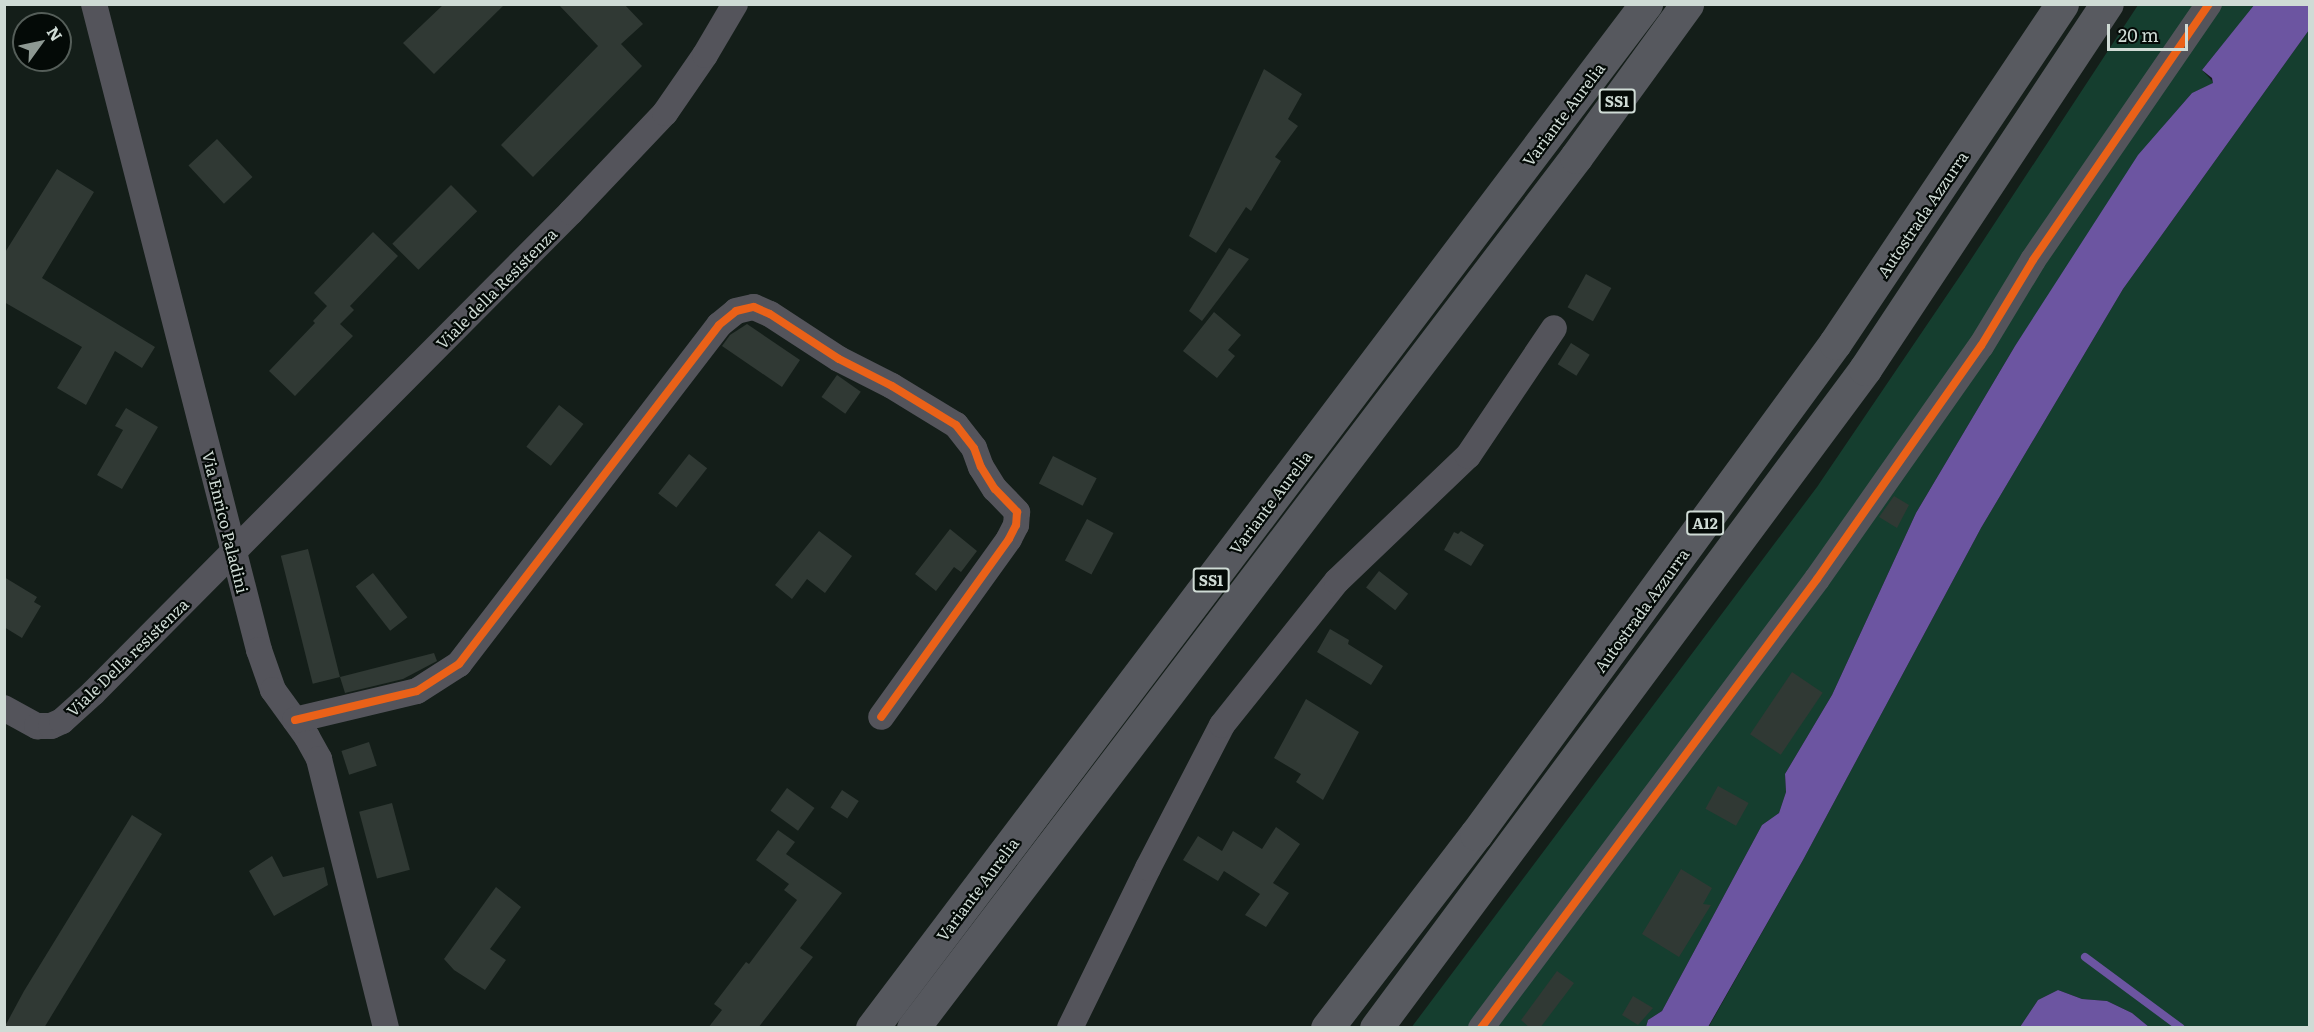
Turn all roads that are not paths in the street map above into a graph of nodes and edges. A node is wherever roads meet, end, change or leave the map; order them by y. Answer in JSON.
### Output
{"nodes":[{"id":1,"x":94,"y":4,"type":"edge"},
{"id":2,"x":735,"y":4,"type":"edge"},
{"id":3,"x":1687,"y":4,"type":"edge"},
{"id":4,"x":2062,"y":4,"type":"edge"},
{"id":5,"x":2107,"y":4,"type":"edge"},
{"id":6,"x":2209,"y":4,"type":"edge"},
{"id":7,"x":1640,"y":14,"type":"edge"},
{"id":8,"x":1554,"y":328,"type":"dead end"},
{"id":9,"x":234,"y":551,"type":"junction"},
{"id":10,"x":6,"y":709,"type":"edge"},
{"id":11,"x":881,"y":717,"type":"dead end"},
{"id":12,"x":295,"y":720,"type":"junction"},
{"id":13,"x":386,"y":1028,"type":"edge"},
{"id":14,"x":872,"y":1028,"type":"edge"},
{"id":15,"x":913,"y":1028,"type":"edge"},
{"id":16,"x":1070,"y":1028,"type":"edge"},
{"id":17,"x":1328,"y":1028,"type":"edge"},
{"id":18,"x":1376,"y":1028,"type":"edge"},
{"id":19,"x":1481,"y":1028,"type":"edge"}],
"edges":[{"from":1,"to":9,"type":"street","name":"Via Enrico Paladini"},
{"from":2,"to":9,"type":"street","name":"Viale della Resistenza"},
{"from":3,"to":15,"type":"highway","name":"Variante Aurelia","number":"SS1"},
{"from":4,"to":17,"type":"highway","name":"Autostrada Azzurra","number":"A12"},
{"from":5,"to":18,"type":"highway","number":"A12"},
{"from":6,"to":19,"type":"street"},
{"from":7,"to":14,"type":"highway","name":"Variante Aurelia","number":"SS1"},
{"from":8,"to":16,"type":"street"},
{"from":9,"to":10,"type":"street","name":"Viale Della resistenza"},
{"from":9,"to":12,"type":"street","name":"Via Enrico Paladini"},
{"from":11,"to":12,"type":"street"},
{"from":12,"to":13,"type":"street","name":"Via Enrico Paladini"}]}
